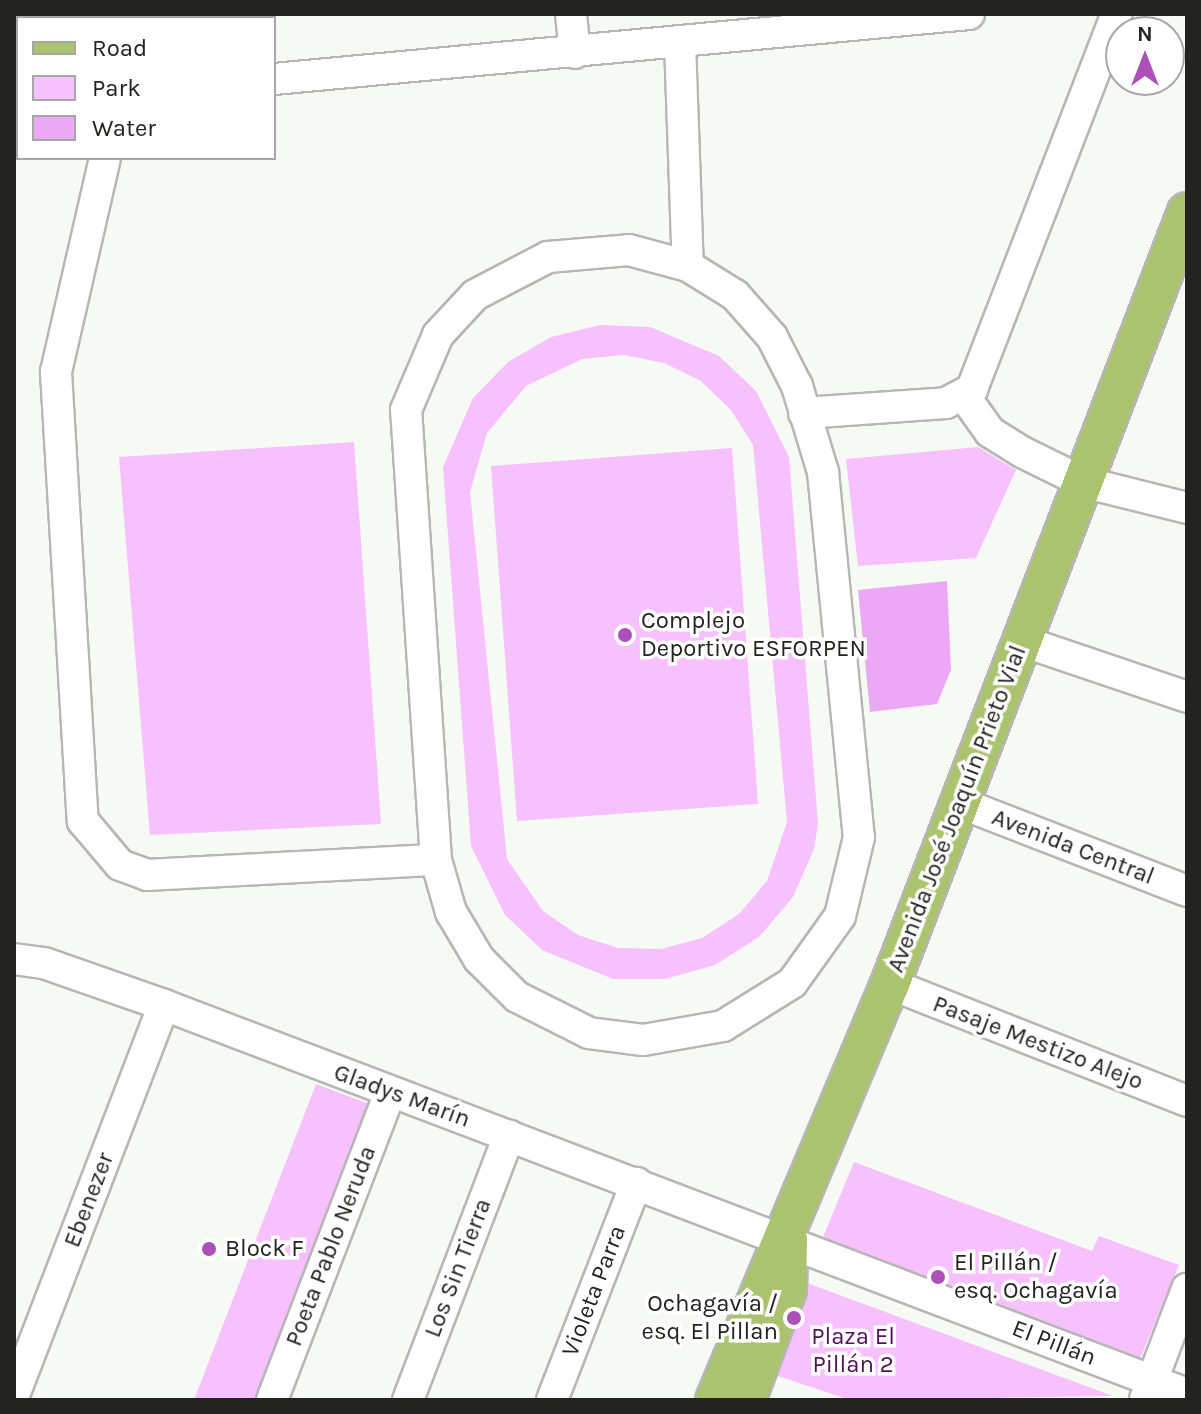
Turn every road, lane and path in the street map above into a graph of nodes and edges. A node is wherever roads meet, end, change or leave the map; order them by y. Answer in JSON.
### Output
{"nodes":[{"id":1,"x":571,"y":14,"type":"edge"},
{"id":2,"x":969,"y":14,"type":"edge"},
{"id":3,"x":1117,"y":14,"type":"edge"},
{"id":4,"x":799,"y":22,"type":"edge"},
{"id":5,"x":680,"y":42,"type":"junction"},
{"id":6,"x":575,"y":53,"type":"junction"},
{"id":7,"x":276,"y":79,"type":"edge"},
{"id":8,"x":105,"y":160,"type":"edge"},
{"id":9,"x":1187,"y":212,"type":"edge"},
{"id":10,"x":688,"y":266,"type":"junction"},
{"id":11,"x":965,"y":397,"type":"junction"},
{"id":12,"x":804,"y":413,"type":"junction"},
{"id":13,"x":1083,"y":482,"type":"junction"},
{"id":14,"x":1187,"y":508,"type":"edge"},
{"id":15,"x":1022,"y":641,"type":"junction"},
{"id":16,"x":1187,"y":697,"type":"edge"},
{"id":17,"x":960,"y":803,"type":"junction"},
{"id":18,"x":436,"y":860,"type":"junction"},
{"id":19,"x":1187,"y":891,"type":"edge"},
{"id":20,"x":14,"y":959,"type":"edge"},
{"id":21,"x":890,"y":984,"type":"junction"},
{"id":22,"x":164,"y":1005,"type":"junction"},
{"id":23,"x":390,"y":1092,"type":"junction"},
{"id":24,"x":1187,"y":1101,"type":"edge"},
{"id":25,"x":509,"y":1136,"type":"junction"},
{"id":26,"x":636,"y":1183,"type":"junction"},
{"id":27,"x":788,"y":1239,"type":"junction"},
{"id":28,"x":1187,"y":1289,"type":"edge"},
{"id":29,"x":1148,"y":1390,"type":"edge"},
{"id":30,"x":1187,"y":1394,"type":"edge"},
{"id":31,"x":14,"y":1395,"type":"edge"},
{"id":32,"x":272,"y":1400,"type":"edge"},
{"id":33,"x":408,"y":1400,"type":"edge"},
{"id":34,"x":552,"y":1400,"type":"edge"},
{"id":35,"x":715,"y":1400,"type":"edge"},
{"id":36,"x":746,"y":1400,"type":"edge"}],
"edges":[{"from":1,"to":6,"type":"street"},
{"from":2,"to":4,"type":"street"},
{"from":3,"to":11,"type":"street"},
{"from":4,"to":5,"type":"street"},
{"from":5,"to":6,"type":"street"},
{"from":5,"to":10,"type":"street"},
{"from":6,"to":7,"type":"street"},
{"from":8,"to":18,"type":"street"},
{"from":9,"to":13,"type":"main road","name":"Avenida José Joaquín Prieto Vial"},
{"from":10,"to":12,"type":"street"},
{"from":10,"to":18,"type":"street"},
{"from":11,"to":12,"type":"street"},
{"from":11,"to":13,"type":"street"},
{"from":12,"to":18,"type":"street"},
{"from":13,"to":14,"type":"street"},
{"from":13,"to":15,"type":"main road","name":"Avenida José Joaquín Prieto Vial"},
{"from":15,"to":16,"type":"street"},
{"from":15,"to":17,"type":"main road","name":"Avenida José Joaquín Prieto Vial"},
{"from":17,"to":19,"type":"street","name":"Avenida Central"},
{"from":17,"to":21,"type":"main road","name":"Avenida José Joaquín Prieto Vial"},
{"from":20,"to":22,"type":"street","name":"Gladys Marín"},
{"from":21,"to":24,"type":"street","name":"Pasaje Mestizo Alejo"},
{"from":21,"to":27,"type":"main road","name":"Avenida José Joaquín Prieto Vial"},
{"from":22,"to":23,"type":"street","name":"Gladys Marín"},
{"from":22,"to":31,"type":"street","name":"Ebenezer"},
{"from":23,"to":25,"type":"street","name":"Gladys Marín"},
{"from":23,"to":32,"type":"street","name":"Poeta Pablo Neruda"},
{"from":25,"to":26,"type":"street","name":"Gladys Marín"},
{"from":25,"to":33,"type":"street","name":"Los Sin Tierra"},
{"from":26,"to":27,"type":"street","name":"Gladys Marín"},
{"from":26,"to":34,"type":"street","name":"Violeta Parra"},
{"from":27,"to":29,"type":"street","name":"El Pillán"},
{"from":27,"to":35,"type":"main road","name":"Avenida José Joaquín Prieto Vial"},
{"from":27,"to":36,"type":"main road"},
{"from":28,"to":29,"type":"street"},
{"from":29,"to":30,"type":"street","name":"El Pillán"}]}
